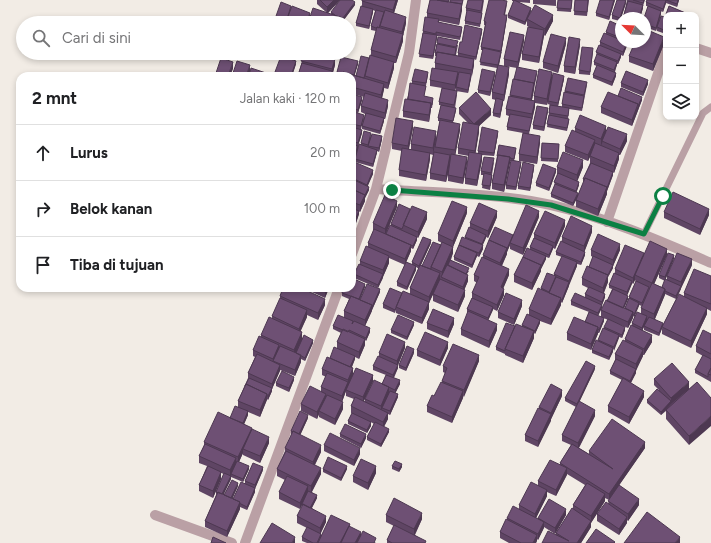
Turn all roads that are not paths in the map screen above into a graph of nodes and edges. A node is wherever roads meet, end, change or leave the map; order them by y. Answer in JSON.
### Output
{"nodes":[{"id":1,"x":416,"y":0,"type":"edge"},
{"id":2,"x":699,"y":49,"type":"edge"},
{"id":3,"x":711,"y":53,"type":"edge"},
{"id":4,"x":663,"y":59,"type":"edge"},
{"id":5,"x":711,"y":107,"type":"edge"},
{"id":6,"x":376,"y":189,"type":"junction"},
{"id":7,"x":606,"y":222,"type":"junction"},
{"id":8,"x":644,"y":234,"type":"junction"},
{"id":9,"x":356,"y":243,"type":"edge"},
{"id":10,"x":711,"y":263,"type":"edge"},
{"id":11,"x":338,"y":292,"type":"edge"},
{"id":12,"x":155,"y":515,"type":"dead end"},
{"id":13,"x":232,"y":543,"type":"edge"},
{"id":14,"x":244,"y":543,"type":"edge"}],
"edges":[{"from":1,"to":6,"type":"street"},
{"from":2,"to":3,"type":"street"},
{"from":4,"to":7,"type":"street"},
{"from":5,"to":8,"type":"lane"},
{"from":6,"to":7,"type":"street"},
{"from":6,"to":9,"type":"street"},
{"from":7,"to":8,"type":"street"},
{"from":8,"to":10,"type":"street"},
{"from":11,"to":14,"type":"street"},
{"from":12,"to":13,"type":"street"}]}
